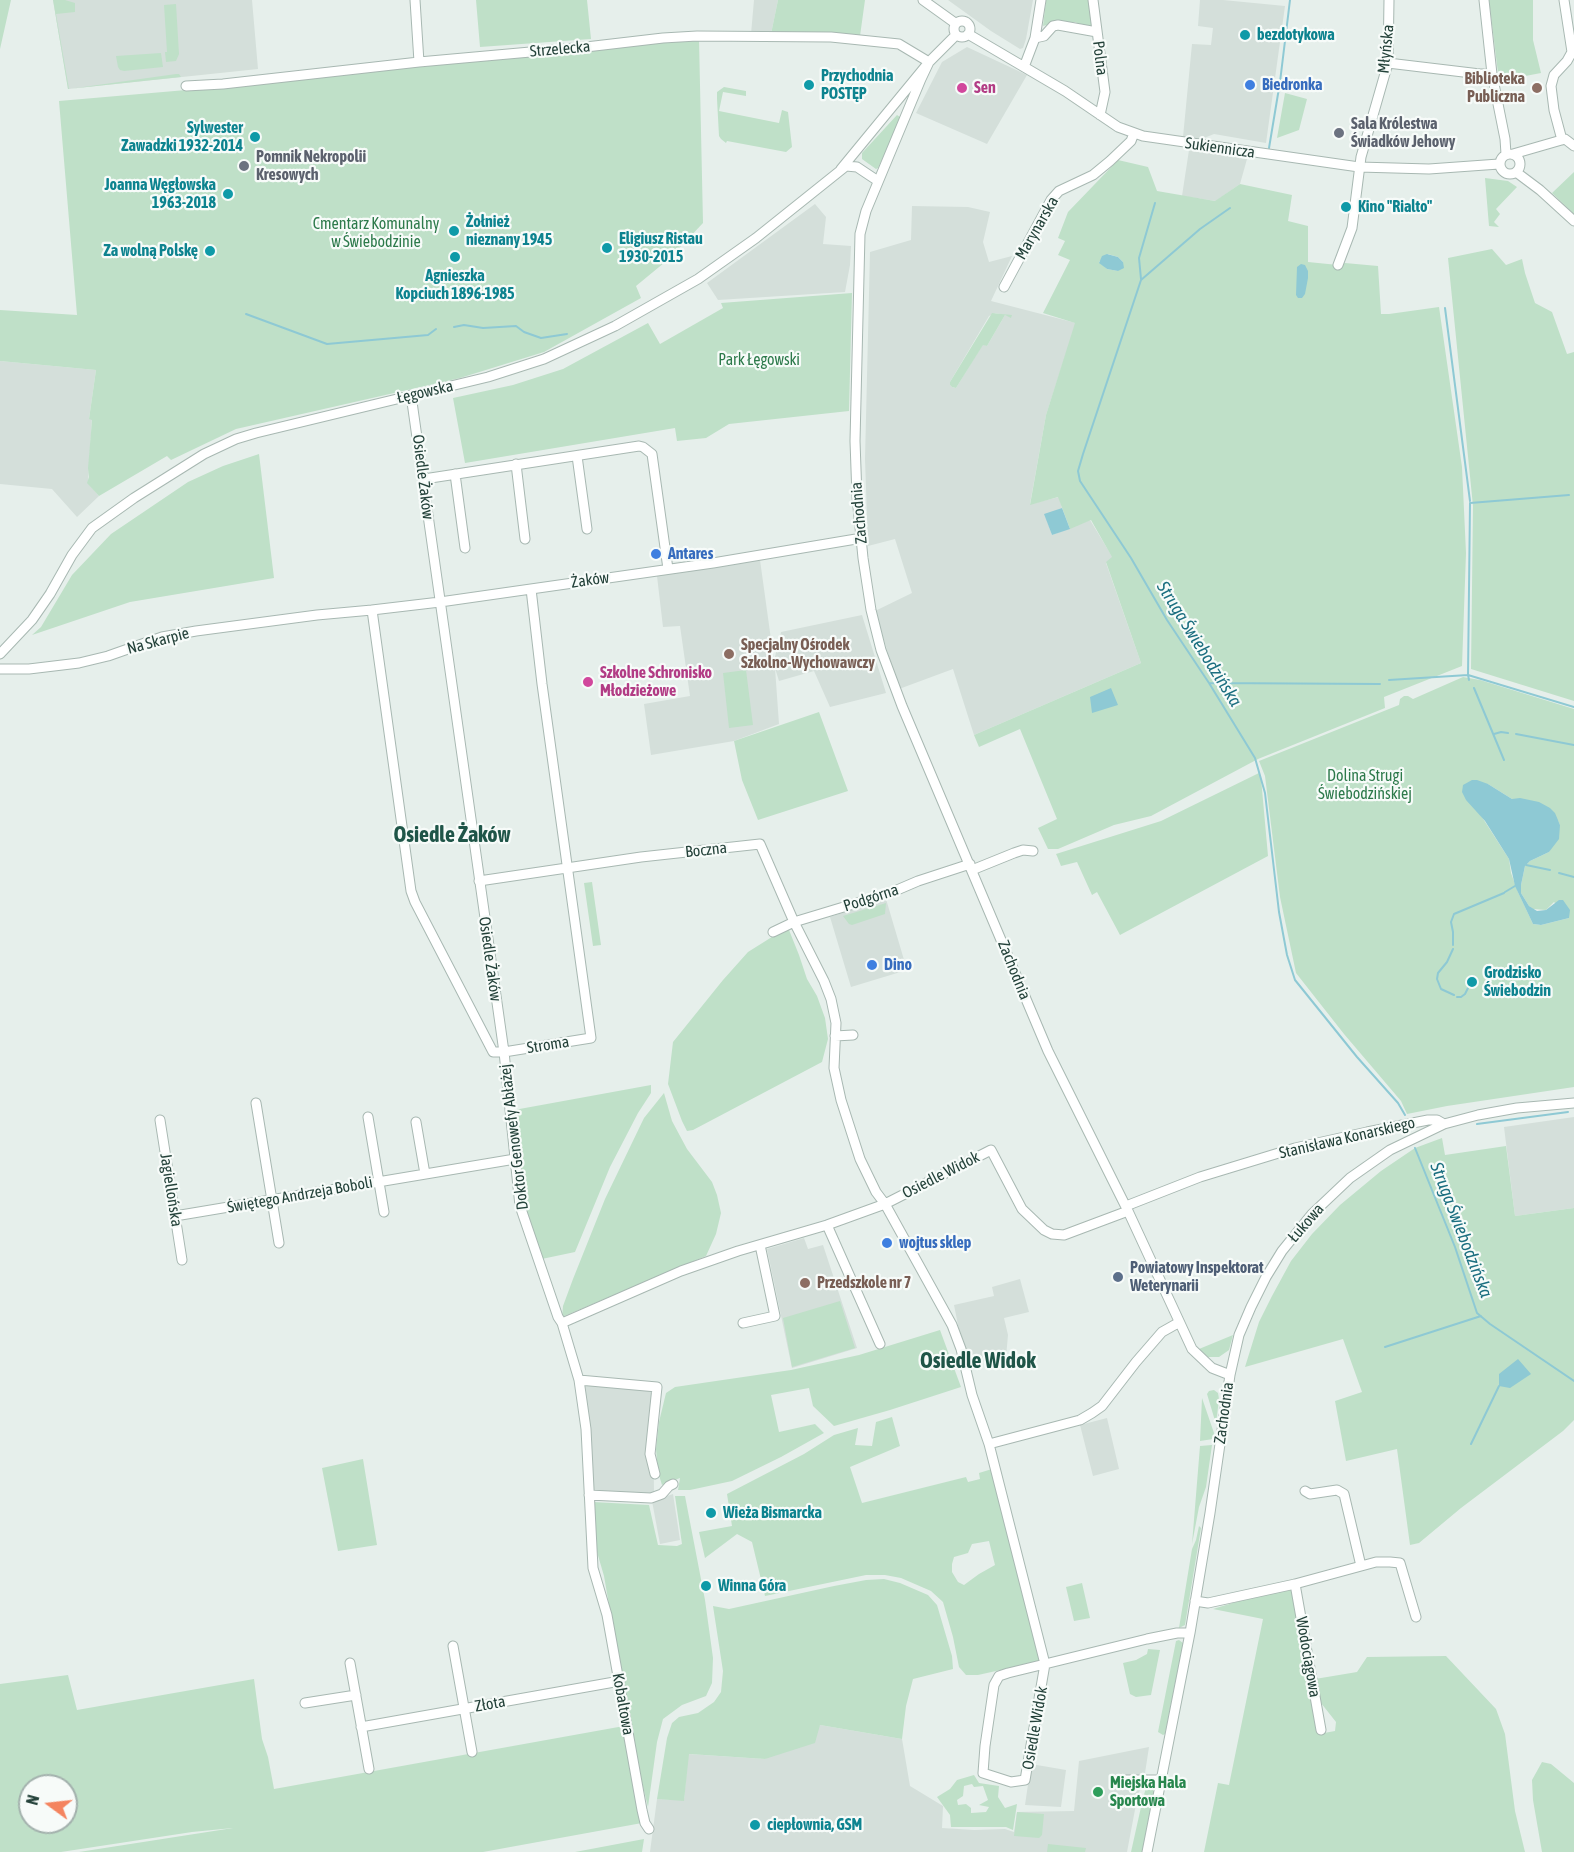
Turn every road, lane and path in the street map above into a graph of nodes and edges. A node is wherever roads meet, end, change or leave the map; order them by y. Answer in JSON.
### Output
{"nodes":[{"id":1,"x":416,"y":0,"type":"edge"},
{"id":2,"x":923,"y":0,"type":"edge"},
{"id":3,"x":1041,"y":0,"type":"edge"},
{"id":4,"x":1093,"y":0,"type":"edge"},
{"id":5,"x":1389,"y":0,"type":"edge"},
{"id":6,"x":1484,"y":0,"type":"edge"},
{"id":7,"x":1564,"y":0,"type":"edge"},
{"id":8,"x":955,"y":23,"type":"junction"},
{"id":9,"x":1097,"y":32,"type":"junction"},
{"id":10,"x":968,"y":34,"type":"junction"},
{"id":11,"x":956,"y":35,"type":"junction"},
{"id":12,"x":1035,"y":38,"type":"junction"},
{"id":13,"x":419,"y":62,"type":"junction"},
{"id":14,"x":929,"y":62,"type":"junction"},
{"id":15,"x":1388,"y":63,"type":"junction"},
{"id":16,"x":1024,"y":67,"type":"junction"},
{"id":17,"x":1492,"y":74,"type":"junction"},
{"id":18,"x":186,"y":86,"type":"dead end"},
{"id":19,"x":1100,"y":115,"type":"junction"},
{"id":20,"x":1134,"y":133,"type":"junction"},
{"id":21,"x":1564,"y":139,"type":"junction"},
{"id":22,"x":1574,"y":146,"type":"edge"},
{"id":23,"x":1510,"y":154,"type":"junction"},
{"id":24,"x":1499,"y":164,"type":"junction"},
{"id":25,"x":1359,"y":166,"type":"junction"},
{"id":26,"x":1516,"y":172,"type":"junction"},
{"id":27,"x":838,"y":173,"type":"junction"},
{"id":28,"x":879,"y":181,"type":"junction"},
{"id":29,"x":1574,"y":221,"type":"edge"},
{"id":30,"x":1338,"y":265,"type":"dead end"},
{"id":31,"x":1004,"y":287,"type":"dead end"},
{"id":32,"x":411,"y":395,"type":"junction"},
{"id":33,"x":577,"y":456,"type":"junction"},
{"id":34,"x":516,"y":464,"type":"junction"},
{"id":35,"x":455,"y":474,"type":"junction"},
{"id":36,"x":424,"y":478,"type":"junction"},
{"id":37,"x":587,"y":529,"type":"dead end"},
{"id":38,"x":862,"y":538,"type":"junction"},
{"id":39,"x":525,"y":539,"type":"dead end"},
{"id":40,"x":465,"y":548,"type":"dead end"},
{"id":41,"x":668,"y":568,"type":"junction"},
{"id":42,"x":531,"y":589,"type":"junction"},
{"id":43,"x":440,"y":602,"type":"junction"},
{"id":44,"x":372,"y":610,"type":"junction"},
{"id":45,"x":317,"y":615,"type":"joint"},
{"id":46,"x":0,"y":654,"type":"edge"},
{"id":47,"x":0,"y":669,"type":"edge"},
{"id":48,"x":1033,"y":851,"type":"dead end"},
{"id":49,"x":970,"y":867,"type":"junction"},
{"id":50,"x":568,"y":868,"type":"junction"},
{"id":51,"x":479,"y":881,"type":"junction"},
{"id":52,"x":794,"y":922,"type":"junction"},
{"id":53,"x":773,"y":932,"type":"dead end"},
{"id":54,"x":853,"y":1035,"type":"dead end"},
{"id":55,"x":835,"y":1036,"type":"junction"},
{"id":56,"x":504,"y":1052,"type":"junction"},
{"id":57,"x":256,"y":1103,"type":"dead end"},
{"id":58,"x":1574,"y":1103,"type":"edge"},
{"id":59,"x":368,"y":1117,"type":"dead end"},
{"id":60,"x":160,"y":1120,"type":"dead end"},
{"id":61,"x":416,"y":1122,"type":"dead end"},
{"id":62,"x":1444,"y":1124,"type":"junction"},
{"id":63,"x":515,"y":1159,"type":"junction"},
{"id":64,"x":425,"y":1174,"type":"junction"},
{"id":65,"x":379,"y":1182,"type":"junction"},
{"id":66,"x":272,"y":1199,"type":"junction"},
{"id":67,"x":885,"y":1204,"type":"junction"},
{"id":68,"x":1127,"y":1209,"type":"junction"},
{"id":69,"x":384,"y":1212,"type":"dead end"},
{"id":70,"x":175,"y":1216,"type":"junction"},
{"id":71,"x":827,"y":1225,"type":"junction"},
{"id":72,"x":279,"y":1243,"type":"dead end"},
{"id":73,"x":760,"y":1245,"type":"junction"},
{"id":74,"x":182,"y":1260,"type":"dead end"},
{"id":75,"x":562,"y":1323,"type":"junction"},
{"id":76,"x":743,"y":1323,"type":"dead end"},
{"id":77,"x":1178,"y":1323,"type":"junction"},
{"id":78,"x":879,"y":1344,"type":"dead end"},
{"id":79,"x":1230,"y":1375,"type":"junction"},
{"id":80,"x":579,"y":1380,"type":"junction"},
{"id":81,"x":588,"y":1429,"type":"joint"},
{"id":82,"x":988,"y":1444,"type":"junction"},
{"id":83,"x":655,"y":1474,"type":"dead end"},
{"id":84,"x":673,"y":1484,"type":"dead end"},
{"id":85,"x":1305,"y":1491,"type":"dead end"},
{"id":86,"x":589,"y":1495,"type":"junction"},
{"id":87,"x":1361,"y":1566,"type":"junction"},
{"id":88,"x":1295,"y":1584,"type":"junction"},
{"id":89,"x":1196,"y":1601,"type":"junction"},
{"id":90,"x":1416,"y":1617,"type":"dead end"},
{"id":91,"x":1190,"y":1633,"type":"junction"},
{"id":92,"x":453,"y":1646,"type":"dead end"},
{"id":93,"x":350,"y":1663,"type":"dead end"},
{"id":94,"x":1045,"y":1664,"type":"junction"},
{"id":95,"x":620,"y":1681,"type":"junction"},
{"id":96,"x":356,"y":1695,"type":"junction"},
{"id":97,"x":305,"y":1703,"type":"dead end"},
{"id":98,"x":464,"y":1709,"type":"junction"},
{"id":99,"x":361,"y":1727,"type":"junction"},
{"id":100,"x":1321,"y":1730,"type":"dead end"},
{"id":101,"x":472,"y":1752,"type":"dead end"},
{"id":102,"x":369,"y":1769,"type":"dead end"},
{"id":103,"x":1126,"y":1780,"type":"dead end"},
{"id":104,"x":1161,"y":1780,"type":"junction"},
{"id":105,"x":649,"y":1829,"type":"dead end"},
{"id":106,"x":1147,"y":1852,"type":"edge"}],
"edges":[{"from":1,"to":13,"type":"street"},
{"from":2,"to":8,"type":"street"},
{"from":3,"to":12,"type":"street"},
{"from":4,"to":9,"type":"street","name":"Polna"},
{"from":5,"to":15,"type":"street","name":"Młyńska"},
{"from":6,"to":17,"type":"street"},
{"from":7,"to":21,"type":"street"},
{"from":8,"to":10,"type":"street"},
{"from":8,"to":11,"type":"street"},
{"from":9,"to":12,"type":"street"},
{"from":9,"to":19,"type":"street","name":"Polna"},
{"from":10,"to":11,"type":"street"},
{"from":10,"to":16,"type":"street","name":"Sukiennicza"},
{"from":11,"to":14,"type":"street","name":"Zachodnia"},
{"from":12,"to":16,"type":"street"},
{"from":13,"to":14,"type":"street","name":"Strzelecka"},
{"from":13,"to":18,"type":"street","name":"Strzelecka"},
{"from":14,"to":27,"type":"street","name":"Zachodnia"},
{"from":14,"to":28,"type":"street","name":"Zachodnia"},
{"from":15,"to":17,"type":"street"},
{"from":15,"to":25,"type":"street","name":"Młyńska"},
{"from":16,"to":19,"type":"street","name":"Sukiennicza"},
{"from":17,"to":23,"type":"street"},
{"from":19,"to":20,"type":"street","name":"Sukiennicza"},
{"from":20,"to":25,"type":"street","name":"Sukiennicza"},
{"from":20,"to":31,"type":"street","name":"Marynarska"},
{"from":21,"to":22,"type":"street"},
{"from":21,"to":23,"type":"street"},
{"from":23,"to":24,"type":"street"},
{"from":23,"to":26,"type":"street"},
{"from":24,"to":25,"type":"street","name":"Sukiennicza"},
{"from":24,"to":26,"type":"street"},
{"from":25,"to":30,"type":"street","name":"Młyńska"},
{"from":26,"to":29,"type":"street"},
{"from":27,"to":28,"type":"street"},
{"from":27,"to":32,"type":"street","name":"Łęgowska"},
{"from":28,"to":38,"type":"street","name":"Zachodnia"},
{"from":32,"to":36,"type":"street","name":"Osiedle Żaków"},
{"from":32,"to":46,"type":"street","name":"Łęgowska"},
{"from":33,"to":34,"type":"street"},
{"from":33,"to":37,"type":"street"},
{"from":33,"to":41,"type":"street"},
{"from":34,"to":35,"type":"street"},
{"from":34,"to":39,"type":"street"},
{"from":35,"to":36,"type":"street"},
{"from":35,"to":40,"type":"street"},
{"from":36,"to":43,"type":"street","name":"Osiedle Żaków"},
{"from":38,"to":41,"type":"street","name":"Żaków"},
{"from":38,"to":49,"type":"street","name":"Zachodnia"},
{"from":41,"to":42,"type":"street","name":"Żaków"},
{"from":42,"to":43,"type":"street","name":"Żaków"},
{"from":42,"to":50,"type":"street"},
{"from":43,"to":44,"type":"street","name":"Żaków"},
{"from":43,"to":51,"type":"street","name":"Osiedle Żaków"},
{"from":44,"to":45,"type":"street","name":"Żaków"},
{"from":44,"to":56,"type":"street","name":"Osiedle Żaków"},
{"from":45,"to":47,"type":"street","name":"Na Skarpie"},
{"from":48,"to":49,"type":"street","name":"Podgórna"},
{"from":49,"to":52,"type":"street","name":"Podgórna"},
{"from":49,"to":68,"type":"street","name":"Zachodnia"},
{"from":50,"to":51,"type":"street"},
{"from":50,"to":52,"type":"street","name":"Boczna"},
{"from":50,"to":56,"type":"street","name":"Stroma"},
{"from":51,"to":56,"type":"street","name":"Osiedle Żaków"},
{"from":52,"to":53,"type":"street","name":"Podgórna"},
{"from":52,"to":55,"type":"street","name":"Osiedle Widok"},
{"from":54,"to":55,"type":"street"},
{"from":55,"to":67,"type":"street","name":"Osiedle Widok"},
{"from":56,"to":63,"type":"street","name":"Doktor Genowefy Abłażej"},
{"from":57,"to":66,"type":"street"},
{"from":58,"to":62,"type":"street","name":"Stanisława Konarskiego"},
{"from":59,"to":65,"type":"street"},
{"from":60,"to":70,"type":"street","name":"Jagiellońska"},
{"from":61,"to":64,"type":"street"},
{"from":62,"to":68,"type":"street","name":"Stanisława Konarskiego"},
{"from":62,"to":79,"type":"street","name":"Łukowa"},
{"from":63,"to":64,"type":"street","name":"Świętego Andrzeja Boboli"},
{"from":63,"to":75,"type":"street","name":"Doktor Genowefy Abłażej"},
{"from":64,"to":65,"type":"street","name":"Świętego Andrzeja Boboli"},
{"from":65,"to":66,"type":"street","name":"Świętego Andrzeja Boboli"},
{"from":65,"to":69,"type":"street"},
{"from":66,"to":70,"type":"street","name":"Świętego Andrzeja Boboli"},
{"from":66,"to":72,"type":"street"},
{"from":67,"to":68,"type":"street","name":"Osiedle Widok"},
{"from":67,"to":71,"type":"street"},
{"from":67,"to":82,"type":"street","name":"Osiedle Widok"},
{"from":68,"to":77,"type":"street","name":"Zachodnia"},
{"from":70,"to":74,"type":"street","name":"Jagiellońska"},
{"from":71,"to":73,"type":"street"},
{"from":71,"to":78,"type":"street"},
{"from":73,"to":75,"type":"street"},
{"from":73,"to":76,"type":"street"},
{"from":75,"to":80,"type":"street","name":"Doktor Genowefy Abłażej"},
{"from":77,"to":79,"type":"street","name":"Zachodnia"},
{"from":77,"to":82,"type":"street"},
{"from":79,"to":89,"type":"street","name":"Zachodnia"},
{"from":80,"to":81,"type":"street","name":"Doktor Genowefy Abłażej"},
{"from":80,"to":83,"type":"street"},
{"from":81,"to":86,"type":"street","name":"Kobaltowa"},
{"from":82,"to":94,"type":"street","name":"Osiedle Widok"},
{"from":84,"to":86,"type":"street"},
{"from":85,"to":87,"type":"street"},
{"from":86,"to":95,"type":"street","name":"Kobaltowa"},
{"from":87,"to":88,"type":"street"},
{"from":87,"to":90,"type":"street"},
{"from":88,"to":89,"type":"street"},
{"from":88,"to":100,"type":"street","name":"Wodociągowa"},
{"from":89,"to":91,"type":"street","name":"Zachodnia"},
{"from":91,"to":94,"type":"street","name":"Osiedle Widok"},
{"from":91,"to":104,"type":"street","name":"Zachodnia"},
{"from":92,"to":98,"type":"street"},
{"from":93,"to":96,"type":"street"},
{"from":94,"to":94,"type":"street","name":"Osiedle Widok"},
{"from":95,"to":98,"type":"street","name":"Złota"},
{"from":95,"to":105,"type":"street","name":"Kobaltowa"},
{"from":96,"to":97,"type":"street"},
{"from":96,"to":99,"type":"street"},
{"from":98,"to":99,"type":"street","name":"Złota"},
{"from":98,"to":101,"type":"street"},
{"from":99,"to":102,"type":"street"},
{"from":103,"to":104,"type":"street"},
{"from":104,"to":106,"type":"street","name":"Zachodnia"}]}
